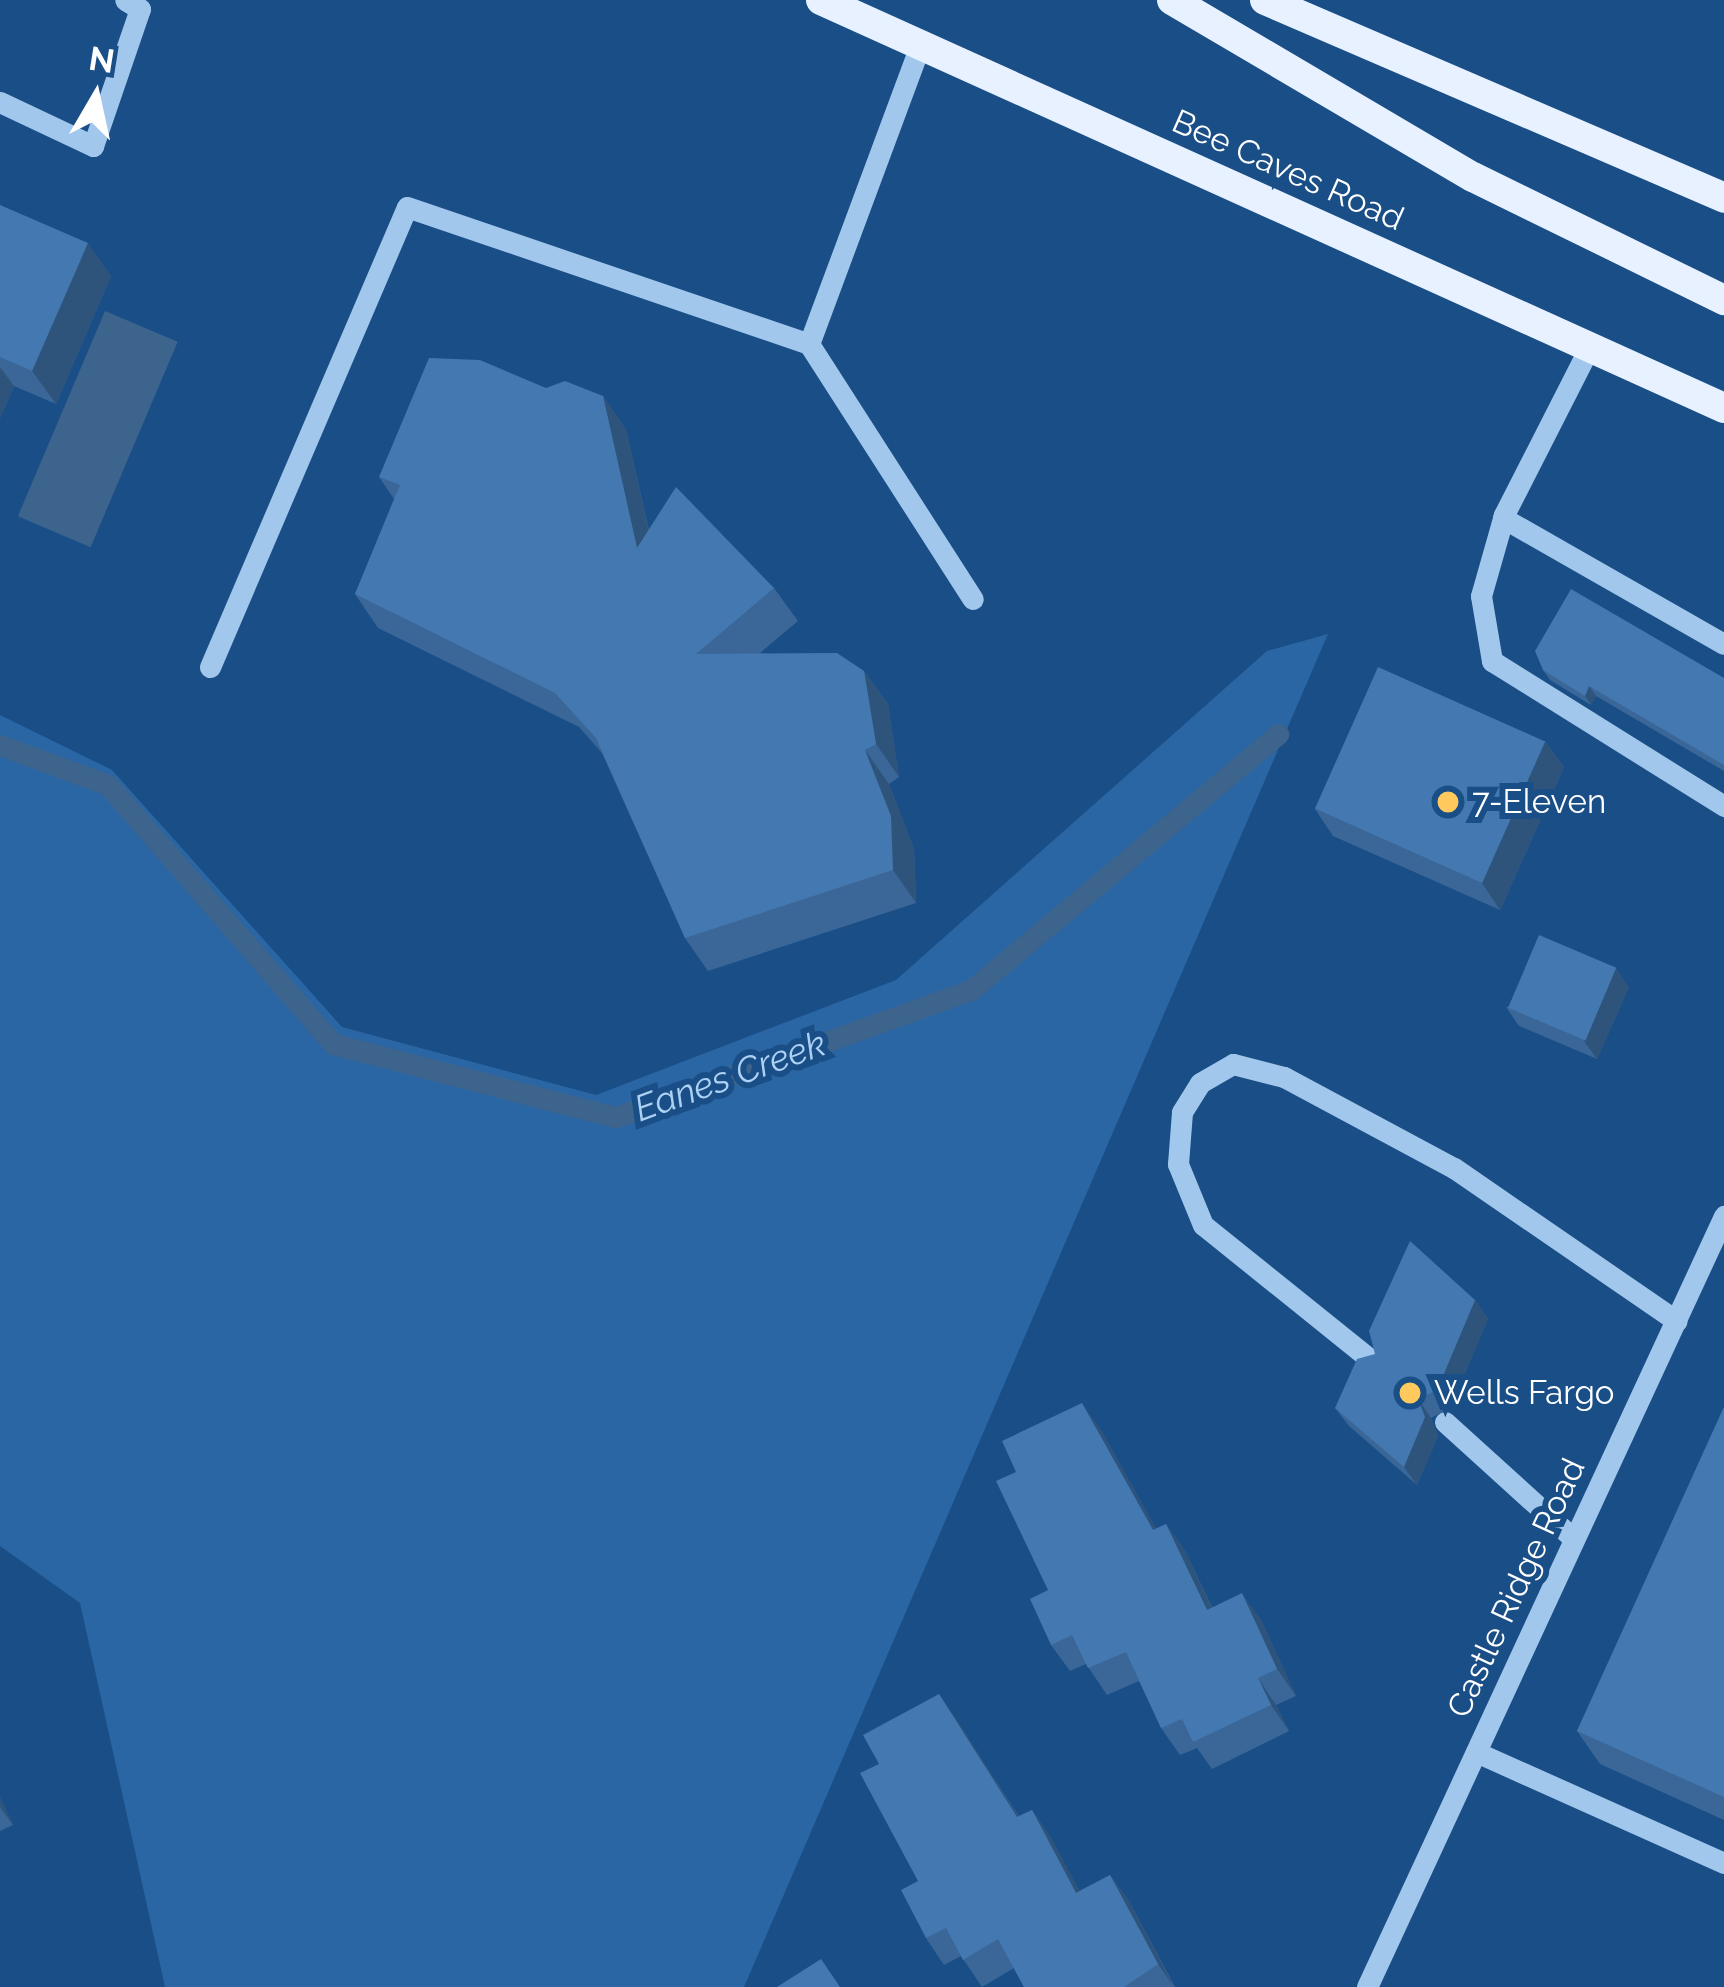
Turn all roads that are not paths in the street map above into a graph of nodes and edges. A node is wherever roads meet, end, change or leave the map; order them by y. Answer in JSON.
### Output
{"nodes":[{"id":1,"x":124,"y":0,"type":"edge"},
{"id":2,"x":821,"y":0,"type":"edge"},
{"id":3,"x":1172,"y":0,"type":"edge"},
{"id":4,"x":1265,"y":0,"type":"edge"},
{"id":5,"x":921,"y":43,"type":"junction"},
{"id":6,"x":0,"y":102,"type":"edge"},
{"id":7,"x":1724,"y":198,"type":"edge"},
{"id":8,"x":1724,"y":300,"type":"edge"},
{"id":9,"x":808,"y":344,"type":"junction"},
{"id":10,"x":1590,"y":346,"type":"junction"},
{"id":11,"x":1724,"y":408,"type":"edge"},
{"id":12,"x":1503,"y":518,"type":"junction"},
{"id":13,"x":973,"y":599,"type":"dead end"},
{"id":14,"x":1724,"y":644,"type":"edge"},
{"id":15,"x":210,"y":667,"type":"dead end"},
{"id":16,"x":1724,"y":806,"type":"edge"},
{"id":17,"x":1724,"y":1216,"type":"edge"},
{"id":18,"x":1677,"y":1321,"type":"junction"},
{"id":19,"x":1376,"y":1364,"type":"edge"},
{"id":20,"x":1444,"y":1421,"type":"dead end"},
{"id":21,"x":1574,"y":1539,"type":"junction"},
{"id":22,"x":1476,"y":1752,"type":"junction"},
{"id":23,"x":1724,"y":1863,"type":"edge"},
{"id":24,"x":1367,"y":1987,"type":"edge"}],
"edges":[{"from":1,"to":6,"type":"street"},
{"from":2,"to":5,"type":"main road","name":"Bee Caves Road"},
{"from":3,"to":8,"type":"main road"},
{"from":4,"to":7,"type":"main road"},
{"from":5,"to":9,"type":"street"},
{"from":5,"to":10,"type":"main road","name":"Bee Caves Road"},
{"from":9,"to":13,"type":"street"},
{"from":9,"to":15,"type":"street"},
{"from":10,"to":11,"type":"main road","name":"Bee Caves Road"},
{"from":10,"to":12,"type":"street"},
{"from":12,"to":14,"type":"street"},
{"from":12,"to":16,"type":"street"},
{"from":17,"to":18,"type":"street","name":"Castle Ridge Road"},
{"from":18,"to":19,"type":"street"},
{"from":18,"to":21,"type":"street","name":"Castle Ridge Road"},
{"from":20,"to":21,"type":"street"},
{"from":21,"to":22,"type":"street","name":"Castle Ridge Road"},
{"from":22,"to":23,"type":"street"},
{"from":22,"to":24,"type":"street","name":"Castle Ridge Road"}]}
